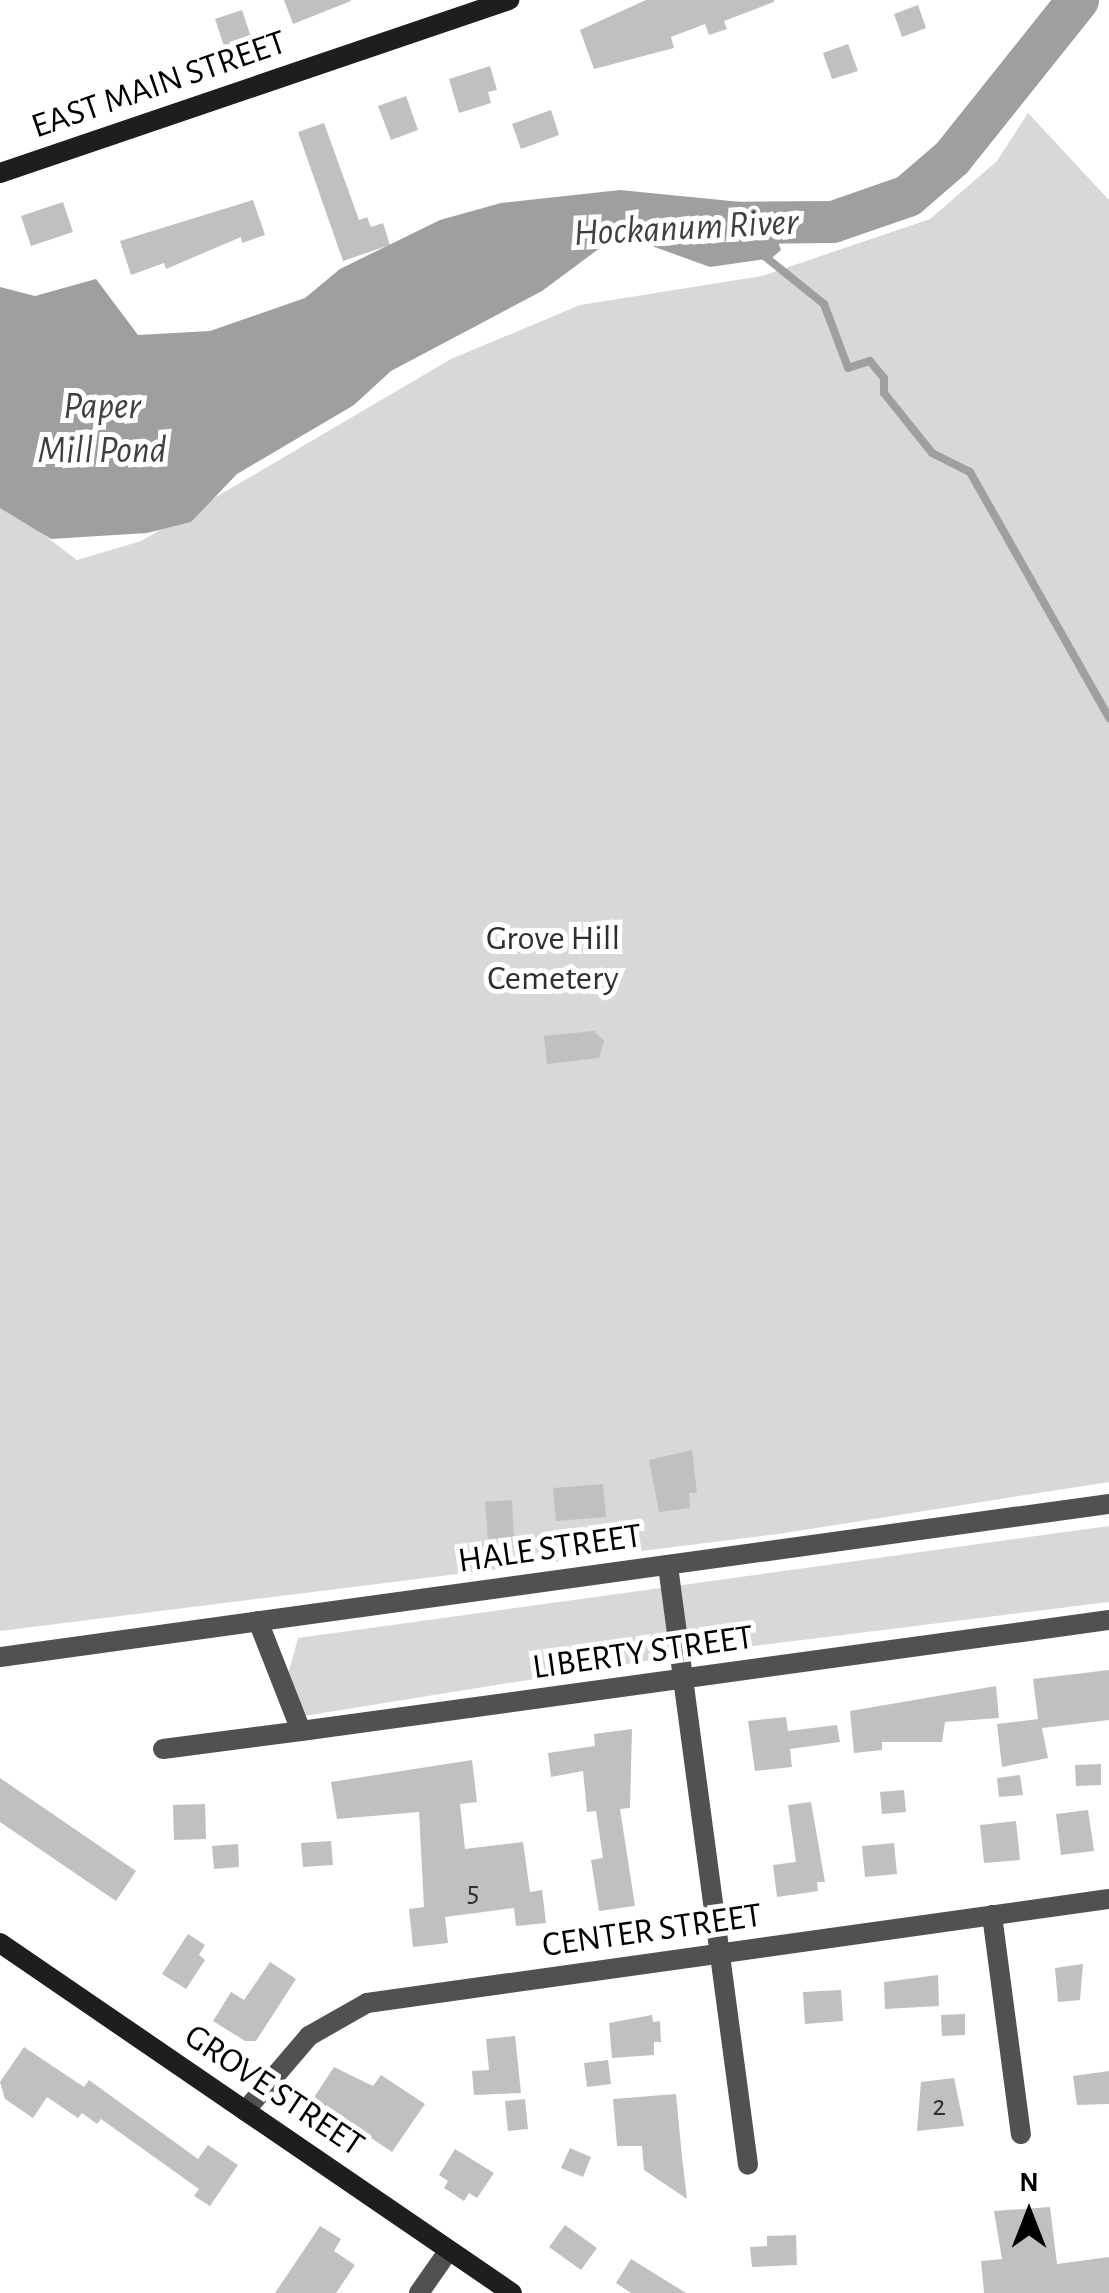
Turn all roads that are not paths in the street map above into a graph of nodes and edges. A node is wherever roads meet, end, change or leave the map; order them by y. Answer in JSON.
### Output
{"nodes":[{"id":1,"x":509,"y":0,"type":"edge"},
{"id":2,"x":0,"y":173,"type":"edge"},
{"id":3,"x":1109,"y":1504,"type":"edge"},
{"id":4,"x":668,"y":1566,"type":"junction"},
{"id":5,"x":1109,"y":1620,"type":"edge"},
{"id":6,"x":258,"y":1621,"type":"junction"},
{"id":7,"x":0,"y":1657,"type":"edge"},
{"id":8,"x":680,"y":1681,"type":"junction"},
{"id":9,"x":301,"y":1731,"type":"junction"},
{"id":10,"x":162,"y":1748,"type":"dead end"},
{"id":11,"x":1109,"y":1899,"type":"edge"},
{"id":12,"x":992,"y":1915,"type":"junction"},
{"id":13,"x":0,"y":1943,"type":"edge"},
{"id":14,"x":716,"y":1955,"type":"junction"},
{"id":15,"x":245,"y":2111,"type":"junction"},
{"id":16,"x":1021,"y":2134,"type":"dead end"},
{"id":17,"x":748,"y":2165,"type":"dead end"},
{"id":18,"x":449,"y":2250,"type":"junction"},
{"id":19,"x":420,"y":2293,"type":"edge"},
{"id":20,"x":512,"y":2293,"type":"edge"}],
"edges":[{"from":1,"to":2,"type":"main road","name":"EAST MAIN STREET"},
{"from":3,"to":4,"type":"street","name":"HALE STREET"},
{"from":4,"to":6,"type":"street","name":"HALE STREET"},
{"from":4,"to":8,"type":"street"},
{"from":5,"to":8,"type":"street","name":"LIBERTY STREET"},
{"from":6,"to":7,"type":"street","name":"HALE STREET"},
{"from":6,"to":9,"type":"street"},
{"from":8,"to":9,"type":"street","name":"LIBERTY STREET"},
{"from":8,"to":14,"type":"street"},
{"from":9,"to":10,"type":"street","name":"LIBERTY STREET"},
{"from":11,"to":12,"type":"street","name":"CENTER STREET"},
{"from":12,"to":14,"type":"street","name":"CENTER STREET"},
{"from":12,"to":16,"type":"street"},
{"from":13,"to":15,"type":"main road","name":"GROVE STREET"},
{"from":14,"to":15,"type":"street","name":"CENTER STREET"},
{"from":14,"to":17,"type":"street"},
{"from":15,"to":18,"type":"main road","name":"GROVE STREET"},
{"from":18,"to":19,"type":"street"},
{"from":18,"to":20,"type":"main road","name":"GROVE STREET"}]}
